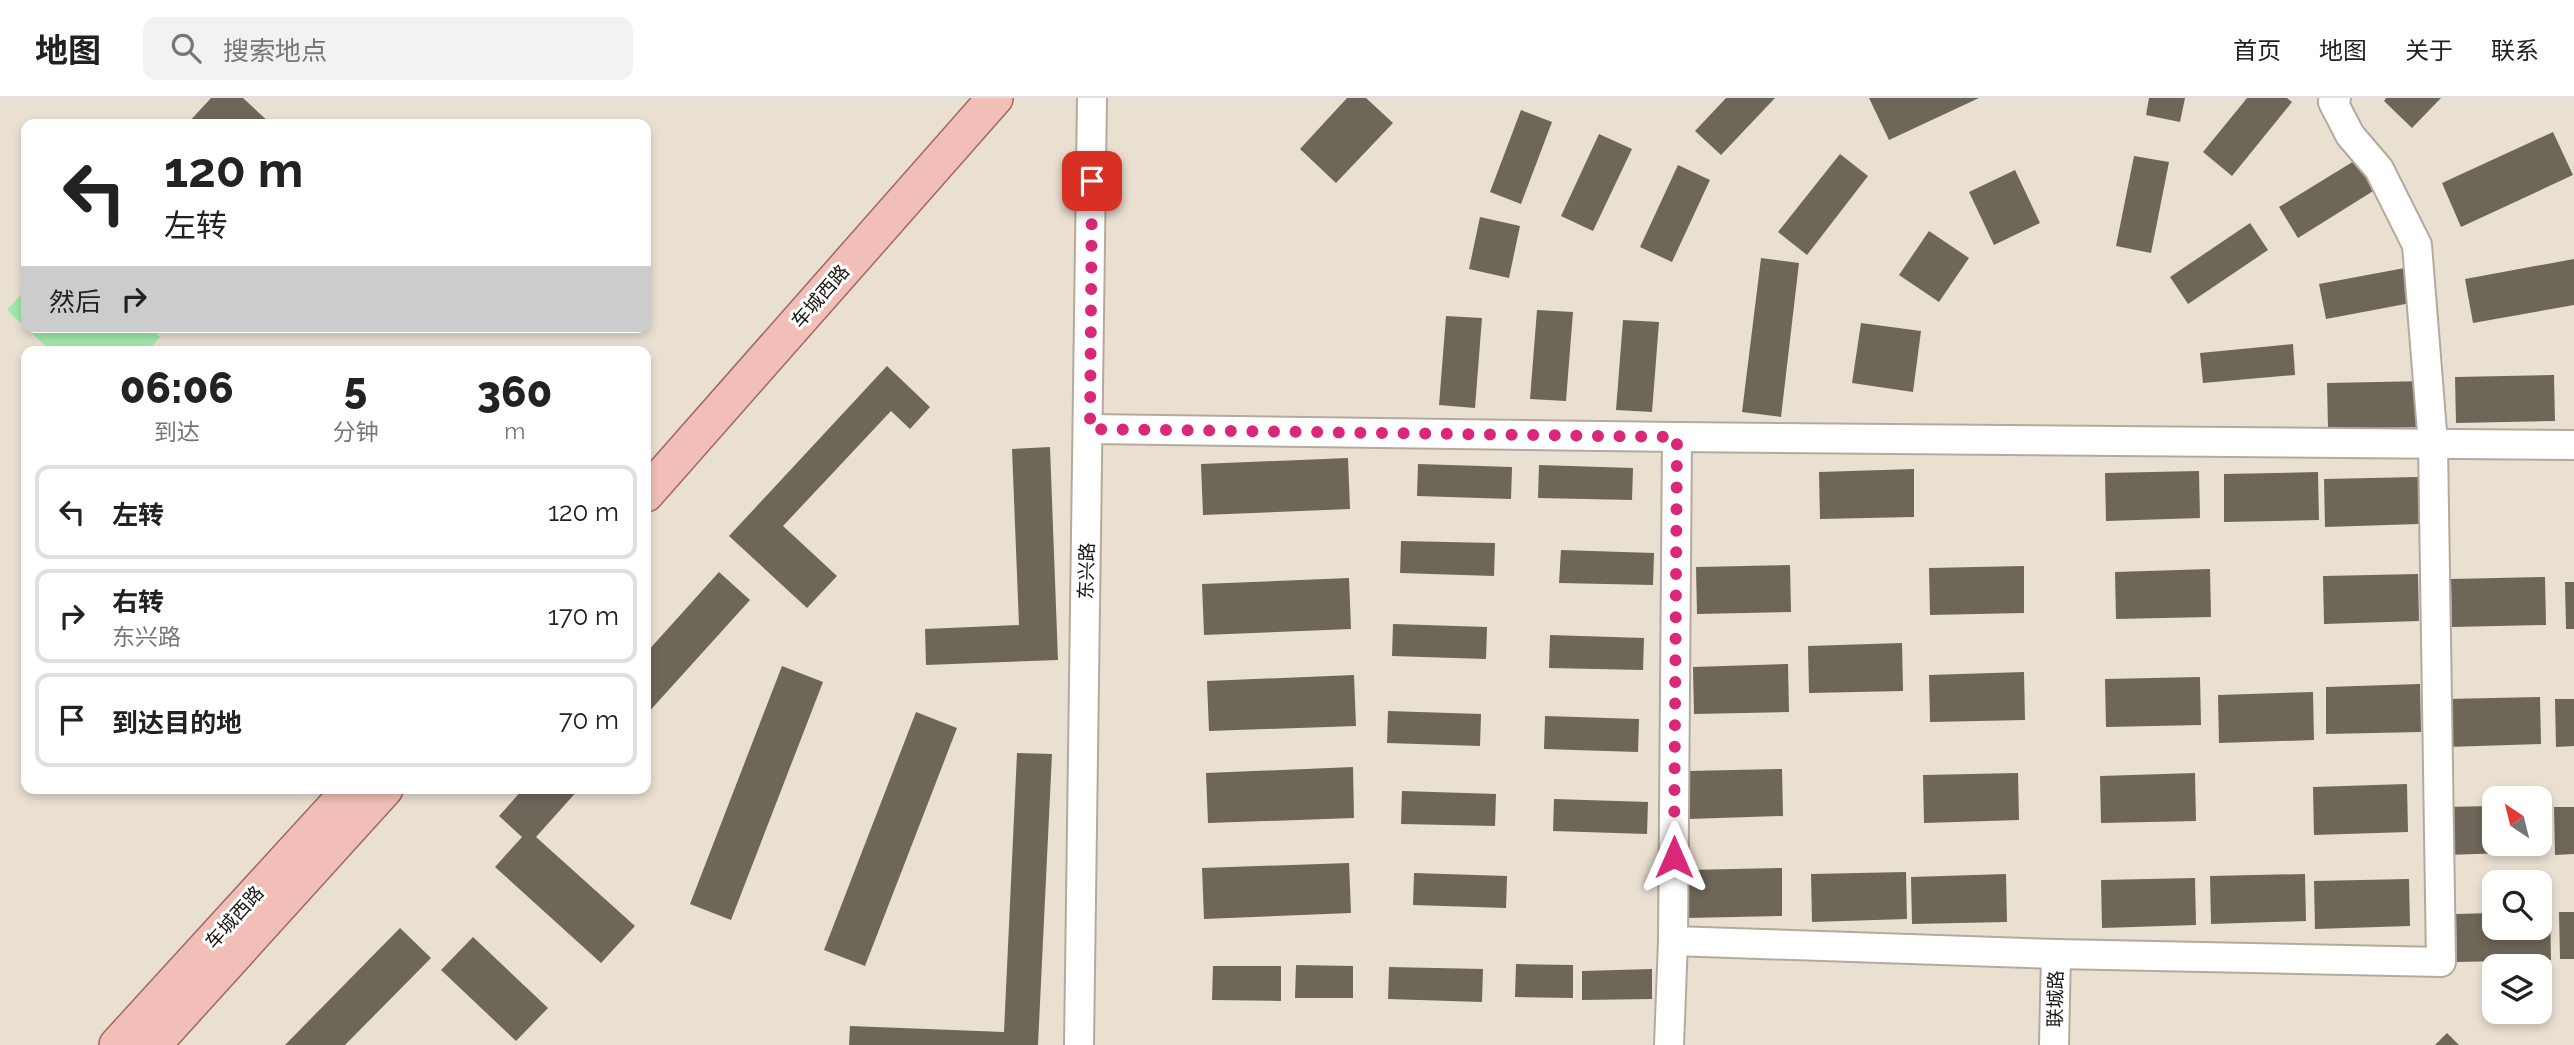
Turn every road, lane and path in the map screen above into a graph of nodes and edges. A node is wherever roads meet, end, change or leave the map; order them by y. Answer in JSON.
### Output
{"nodes":[{"id":1,"x":964,"y":98,"type":"edge"},
{"id":2,"x":995,"y":98,"type":"edge"},
{"id":3,"x":1092,"y":98,"type":"edge"},
{"id":4,"x":2336,"y":98,"type":"edge"},
{"id":5,"x":1090,"y":429,"type":"junction"},
{"id":6,"x":1677,"y":437,"type":"junction"},
{"id":7,"x":2433,"y":444,"type":"junction"},
{"id":8,"x":2574,"y":445,"type":"edge"},
{"id":9,"x":651,"y":451,"type":"edge"},
{"id":10,"x":651,"y":488,"type":"edge"},
{"id":11,"x":346,"y":794,"type":"edge"},
{"id":12,"x":380,"y":794,"type":"edge"},
{"id":13,"x":1673,"y":941,"type":"junction"},
{"id":14,"x":2056,"y":954,"type":"junction"},
{"id":15,"x":117,"y":1045,"type":"edge"},
{"id":16,"x":153,"y":1045,"type":"edge"},
{"id":17,"x":1079,"y":1045,"type":"edge"},
{"id":18,"x":1669,"y":1045,"type":"edge"},
{"id":19,"x":2054,"y":1045,"type":"edge"}],
"edges":[{"from":1,"to":9,"type":"main road","name":"车城西路"},
{"from":2,"to":10,"type":"main road","name":"车城西路"},
{"from":3,"to":5,"type":"street","name":"东兴路"},
{"from":4,"to":7,"type":"street"},
{"from":5,"to":6,"type":"street"},
{"from":5,"to":17,"type":"street","name":"东兴路"},
{"from":6,"to":7,"type":"street"},
{"from":6,"to":13,"type":"street"},
{"from":7,"to":8,"type":"street"},
{"from":7,"to":14,"type":"street"},
{"from":11,"to":15,"type":"main road","name":"车城西路"},
{"from":12,"to":16,"type":"main road","name":"车城西路"},
{"from":13,"to":14,"type":"street"},
{"from":13,"to":18,"type":"street"},
{"from":14,"to":19,"type":"street","name":"联城路"}]}
